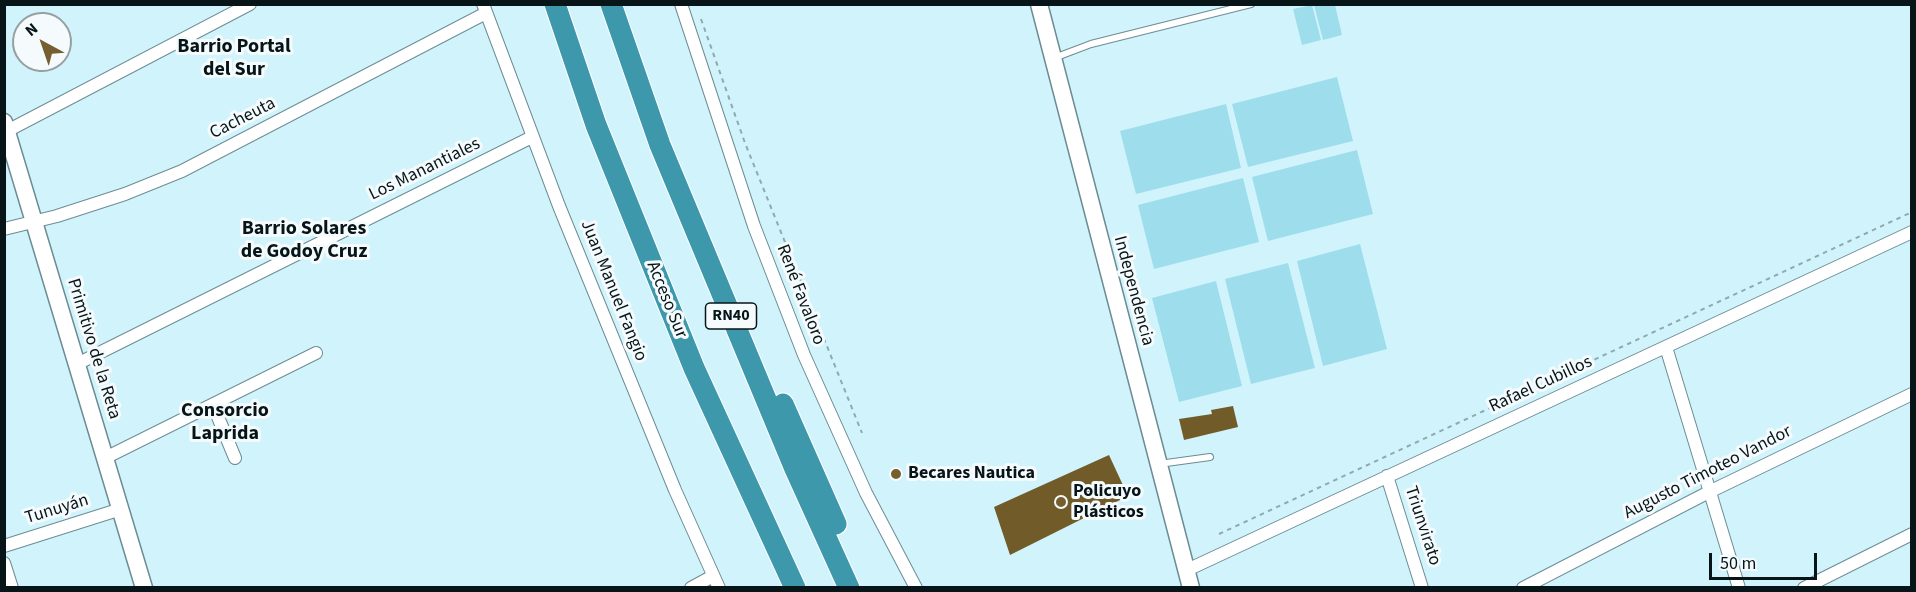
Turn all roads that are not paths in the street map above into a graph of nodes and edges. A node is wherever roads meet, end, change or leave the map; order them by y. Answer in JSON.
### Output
{"nodes":[{"id":1,"x":250,"y":4,"type":"edge"},
{"id":2,"x":555,"y":4,"type":"edge"},
{"id":3,"x":611,"y":4,"type":"edge"},
{"id":4,"x":681,"y":4,"type":"edge"},
{"id":5,"x":1039,"y":4,"type":"edge"},
{"id":6,"x":1251,"y":4,"type":"edge"},
{"id":7,"x":485,"y":9,"type":"edge"},
{"id":8,"x":624,"y":41,"type":"junction"},
{"id":9,"x":1053,"y":59,"type":"junction"},
{"id":10,"x":6,"y":127,"type":"edge"},
{"id":11,"x":532,"y":137,"type":"junction"},
{"id":12,"x":34,"y":221,"type":"junction"},
{"id":13,"x":4,"y":228,"type":"edge"},
{"id":14,"x":1911,"y":232,"type":"edge"},
{"id":15,"x":1666,"y":346,"type":"junction"},
{"id":16,"x":316,"y":353,"type":"dead end"},
{"id":17,"x":77,"y":364,"type":"junction"},
{"id":18,"x":694,"y":368,"type":"junction"},
{"id":19,"x":1911,"y":394,"type":"edge"},
{"id":20,"x":213,"y":405,"type":"junction"},
{"id":21,"x":1210,"y":457,"type":"dead end"},
{"id":22,"x":105,"y":458,"type":"junction"},
{"id":23,"x":235,"y":458,"type":"dead end"},
{"id":24,"x":1158,"y":464,"type":"junction"},
{"id":25,"x":1387,"y":476,"type":"junction"},
{"id":26,"x":1709,"y":492,"type":"junction"},
{"id":27,"x":121,"y":509,"type":"junction"},
{"id":28,"x":1911,"y":534,"type":"edge"},
{"id":29,"x":4,"y":546,"type":"edge"},
{"id":30,"x":4,"y":563,"type":"edge"},
{"id":31,"x":1186,"y":570,"type":"junction"},
{"id":32,"x":716,"y":582,"type":"edge"},
{"id":33,"x":12,"y":588,"type":"edge"},
{"id":34,"x":144,"y":588,"type":"edge"},
{"id":35,"x":691,"y":588,"type":"edge"},
{"id":36,"x":780,"y":588,"type":"edge"},
{"id":37,"x":795,"y":588,"type":"edge"},
{"id":38,"x":849,"y":588,"type":"edge"},
{"id":39,"x":864,"y":588,"type":"edge"},
{"id":40,"x":916,"y":588,"type":"edge"},
{"id":41,"x":1191,"y":588,"type":"edge"},
{"id":42,"x":1422,"y":588,"type":"edge"},
{"id":43,"x":1523,"y":588,"type":"edge"},
{"id":44,"x":1739,"y":588,"type":"edge"},
{"id":45,"x":1804,"y":588,"type":"edge"}],
"edges":[{"from":1,"to":10,"type":"street"},
{"from":2,"to":18,"type":"highway","name":"Acceso Sur","number":"RN40"},
{"from":3,"to":8,"type":"highway","number":"RN40"},
{"from":4,"to":40,"type":"street","name":"René Favaloro"},
{"from":5,"to":9,"type":"street","name":"Independencia"},
{"from":6,"to":9,"type":"lane"},
{"from":7,"to":11,"type":"street","name":"Juan Manuel Fangio"},
{"from":7,"to":12,"type":"street","name":"Cacheuta"},
{"from":8,"to":38,"type":"highway","number":"RN40"},
{"from":8,"to":39,"type":"highway"},
{"from":9,"to":24,"type":"street","name":"Independencia"},
{"from":10,"to":12,"type":"street","name":"Primitivo de la Reta"},
{"from":11,"to":17,"type":"street","name":"Los Manantiales"},
{"from":11,"to":32,"type":"street","name":"Juan Manuel Fangio"},
{"from":12,"to":13,"type":"street","name":"Cacheuta"},
{"from":12,"to":17,"type":"street","name":"Primitivo de la Reta"},
{"from":14,"to":15,"type":"street","name":"Rafael Cubillos"},
{"from":15,"to":25,"type":"street","name":"Rafael Cubillos"},
{"from":15,"to":26,"type":"street"},
{"from":16,"to":20,"type":"street"},
{"from":17,"to":22,"type":"street","name":"Primitivo de la Reta"},
{"from":18,"to":36,"type":"highway"},
{"from":18,"to":37,"type":"highway","name":"Acceso Sur","number":"RN40"},
{"from":19,"to":26,"type":"street","name":"Augusto Timoteo Vandor"},
{"from":20,"to":22,"type":"street"},
{"from":20,"to":23,"type":"street"},
{"from":21,"to":24,"type":"lane"},
{"from":22,"to":27,"type":"street","name":"Primitivo de la Reta"},
{"from":24,"to":31,"type":"street","name":"Independencia"},
{"from":25,"to":31,"type":"street","name":"Rafael Cubillos"},
{"from":25,"to":42,"type":"street","name":"Triunvirato"},
{"from":26,"to":43,"type":"street","name":"Augusto Timoteo Vandor"},
{"from":26,"to":44,"type":"street"},
{"from":27,"to":29,"type":"street","name":"Tunuyán"},
{"from":27,"to":34,"type":"street","name":"Primitivo de la Reta"},
{"from":28,"to":45,"type":"street"},
{"from":30,"to":33,"type":"street"},
{"from":31,"to":41,"type":"street","name":"Independencia"},
{"from":32,"to":35,"type":"street"}]}
